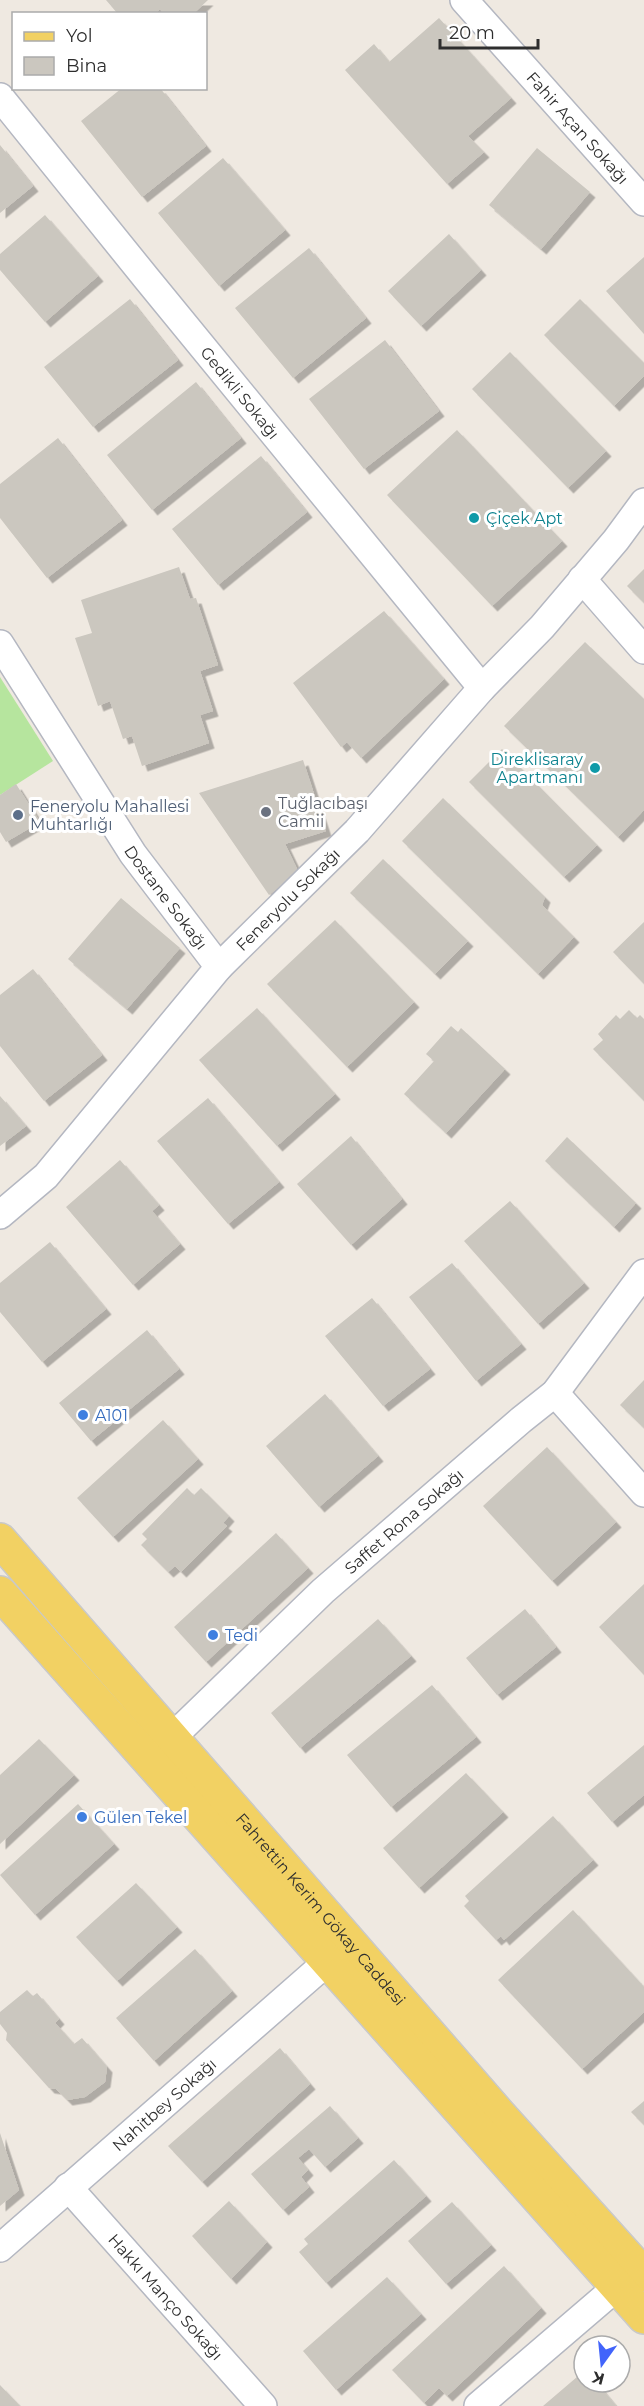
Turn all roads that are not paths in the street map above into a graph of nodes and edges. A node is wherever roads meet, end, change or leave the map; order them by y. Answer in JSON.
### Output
{"nodes":[{"id":1,"x":464,"y":0,"type":"edge"},
{"id":2,"x":0,"y":97,"type":"edge"},
{"id":3,"x":644,"y":202,"type":"edge"},
{"id":4,"x":644,"y":502,"type":"edge"},
{"id":5,"x":582,"y":579,"type":"junction"},
{"id":6,"x":0,"y":644,"type":"edge"},
{"id":7,"x":644,"y":650,"type":"edge"},
{"id":8,"x":482,"y":688,"type":"junction"},
{"id":9,"x":219,"y":967,"type":"junction"},
{"id":10,"x":0,"y":1215,"type":"edge"},
{"id":11,"x":644,"y":1273,"type":"edge"},
{"id":12,"x":555,"y":1393,"type":"junction"},
{"id":13,"x":644,"y":1492,"type":"edge"},
{"id":14,"x":0,"y":1540,"type":"edge"},
{"id":15,"x":0,"y":1593,"type":"edge"},
{"id":16,"x":161,"y":1748,"type":"junction"},
{"id":17,"x":327,"y":1962,"type":"junction"},
{"id":18,"x":68,"y":2187,"type":"junction"},
{"id":19,"x":0,"y":2248,"type":"edge"},
{"id":20,"x":636,"y":2273,"type":"edge"},
{"id":21,"x":644,"y":2317,"type":"edge"},
{"id":22,"x":263,"y":2406,"type":"edge"},
{"id":23,"x":478,"y":2406,"type":"edge"}],
"edges":[{"from":1,"to":3,"type":"street","name":"Fahir Açan Sokağı"},
{"from":2,"to":8,"type":"street","name":"Gedikli Sokağı"},
{"from":4,"to":5,"type":"street","name":"Feneryolu Sokağı"},
{"from":5,"to":7,"type":"street"},
{"from":5,"to":8,"type":"street","name":"Feneryolu Sokağı"},
{"from":6,"to":9,"type":"street","name":"Dostane Sokağı"},
{"from":8,"to":9,"type":"street","name":"Feneryolu Sokağı"},
{"from":9,"to":10,"type":"street","name":"Feneryolu Sokağı"},
{"from":11,"to":12,"type":"street","name":"Saffet Rona Sokağı"},
{"from":12,"to":13,"type":"street"},
{"from":12,"to":16,"type":"street","name":"Saffet Rona Sokağı"},
{"from":14,"to":16,"type":"main road","name":"Fahrettin Kerim Gökay Caddesi"},
{"from":15,"to":16,"type":"main road","name":"Fahrettin Kerim Gökay Caddesi"},
{"from":16,"to":17,"type":"main road","name":"Fahrettin Kerim Gökay Caddesi"},
{"from":16,"to":20,"type":"main road","name":"Fahrettin Kerim Gökay Caddesi"},
{"from":17,"to":18,"type":"street","name":"Nahitbey Sokağı"},
{"from":17,"to":20,"type":"main road","name":"Fahrettin Kerim Gökay Caddesi"},
{"from":18,"to":19,"type":"street","name":"Nahitbey Sokağı"},
{"from":18,"to":22,"type":"street","name":"Hakkı Manço Sokağı"},
{"from":20,"to":21,"type":"main road","name":"Fahrettin Kerim Gökay Caddesi"},
{"from":20,"to":23,"type":"street"}]}
